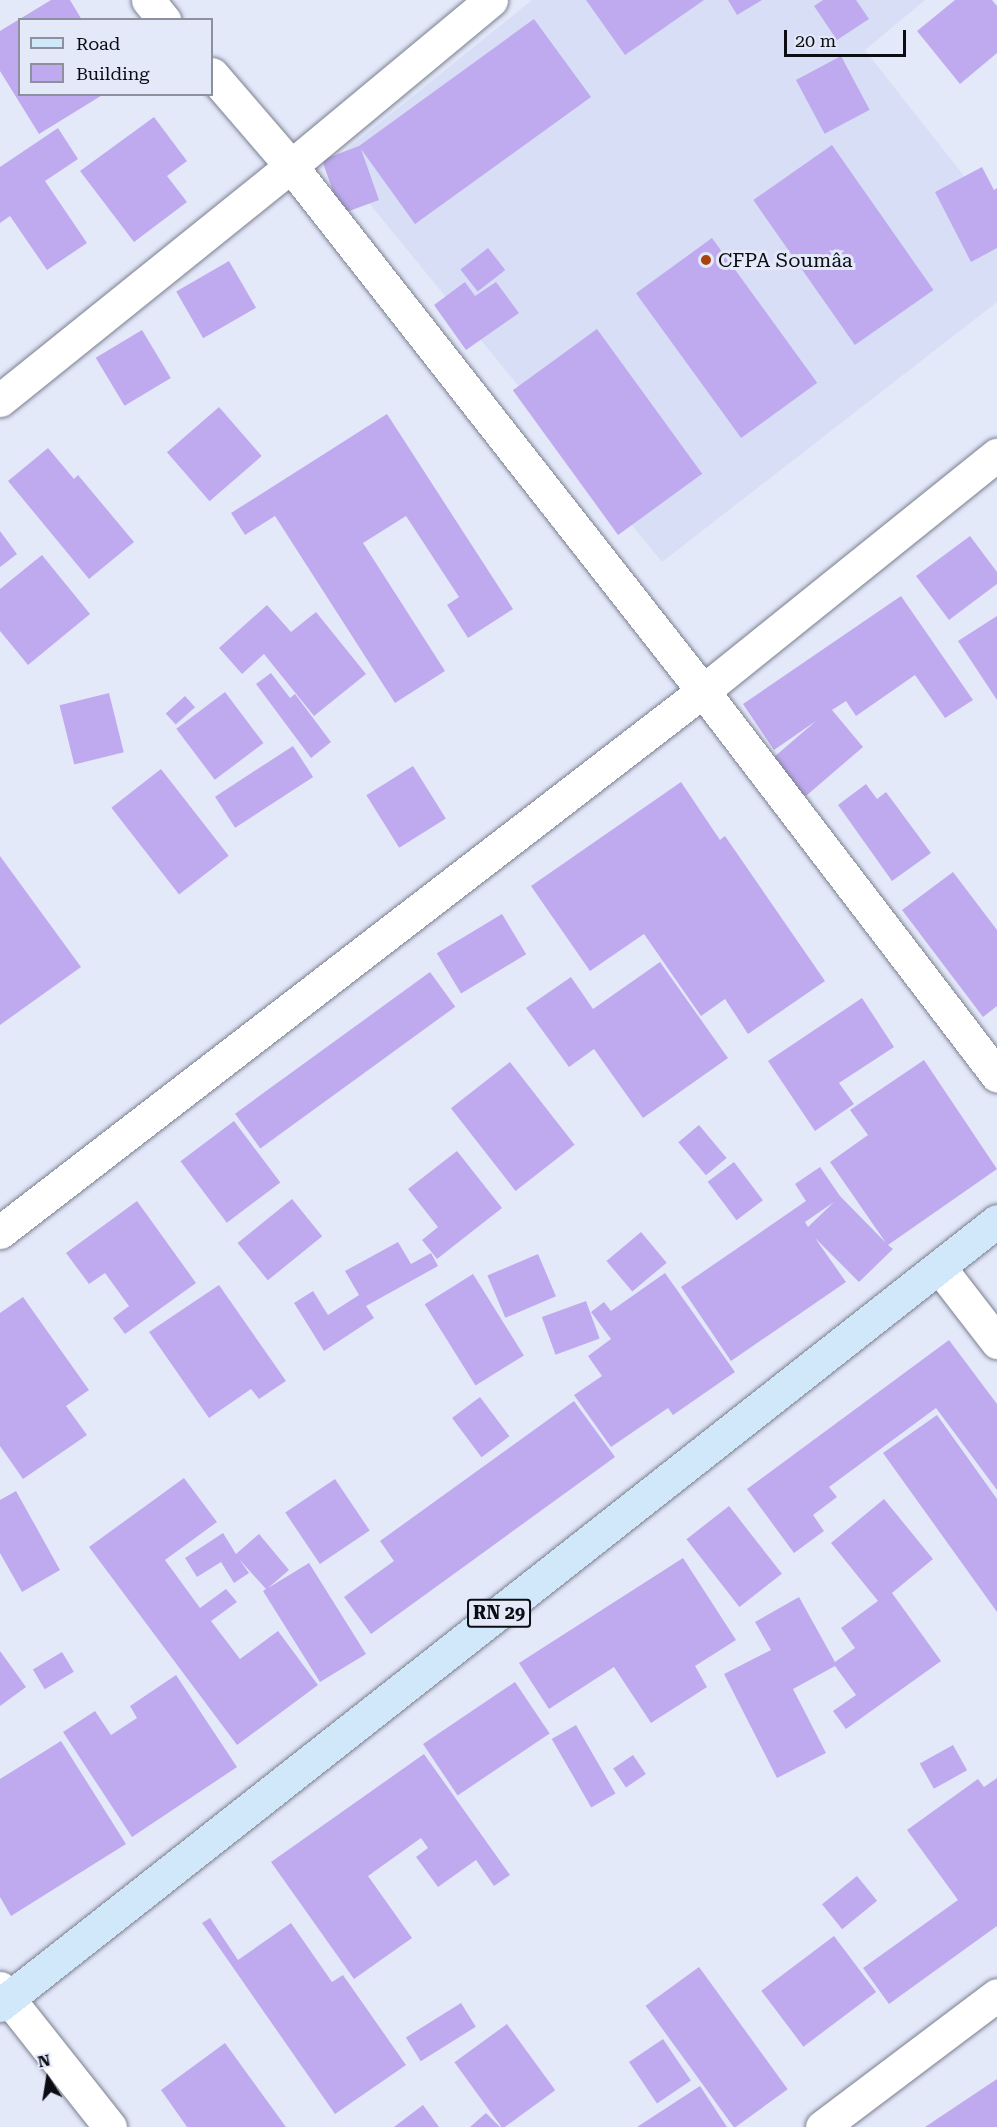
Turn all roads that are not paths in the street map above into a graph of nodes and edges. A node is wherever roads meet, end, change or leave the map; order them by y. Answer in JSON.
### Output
{"nodes":[{"id":1,"x":148,"y":0,"type":"edge"},
{"id":2,"x":491,"y":0,"type":"edge"},
{"id":3,"x":162,"y":18,"type":"edge"},
{"id":4,"x":213,"y":75,"type":"edge"},
{"id":5,"x":291,"y":166,"type":"junction"},
{"id":6,"x":0,"y":400,"type":"edge"},
{"id":7,"x":997,"y":455,"type":"edge"},
{"id":8,"x":703,"y":691,"type":"junction"},
{"id":9,"x":997,"y":1076,"type":"edge"},
{"id":10,"x":997,"y":1221,"type":"edge"},
{"id":11,"x":0,"y":1232,"type":"edge"},
{"id":12,"x":939,"y":1267,"type":"junction"},
{"id":13,"x":997,"y":1342,"type":"edge"},
{"id":14,"x":997,"y":1995,"type":"edge"},
{"id":15,"x":3,"y":1997,"type":"edge"},
{"id":16,"x":110,"y":2127,"type":"edge"},
{"id":17,"x":822,"y":2127,"type":"edge"}],
"edges":[{"from":1,"to":3,"type":"street"},
{"from":2,"to":5,"type":"street"},
{"from":4,"to":5,"type":"street"},
{"from":5,"to":6,"type":"street"},
{"from":5,"to":8,"type":"street"},
{"from":7,"to":8,"type":"street"},
{"from":8,"to":9,"type":"street"},
{"from":8,"to":11,"type":"street"},
{"from":10,"to":12,"type":"main road","number":"RN 29"},
{"from":12,"to":13,"type":"street"},
{"from":12,"to":15,"type":"main road","number":"RN 29"},
{"from":14,"to":17,"type":"street"},
{"from":15,"to":16,"type":"street"}]}
